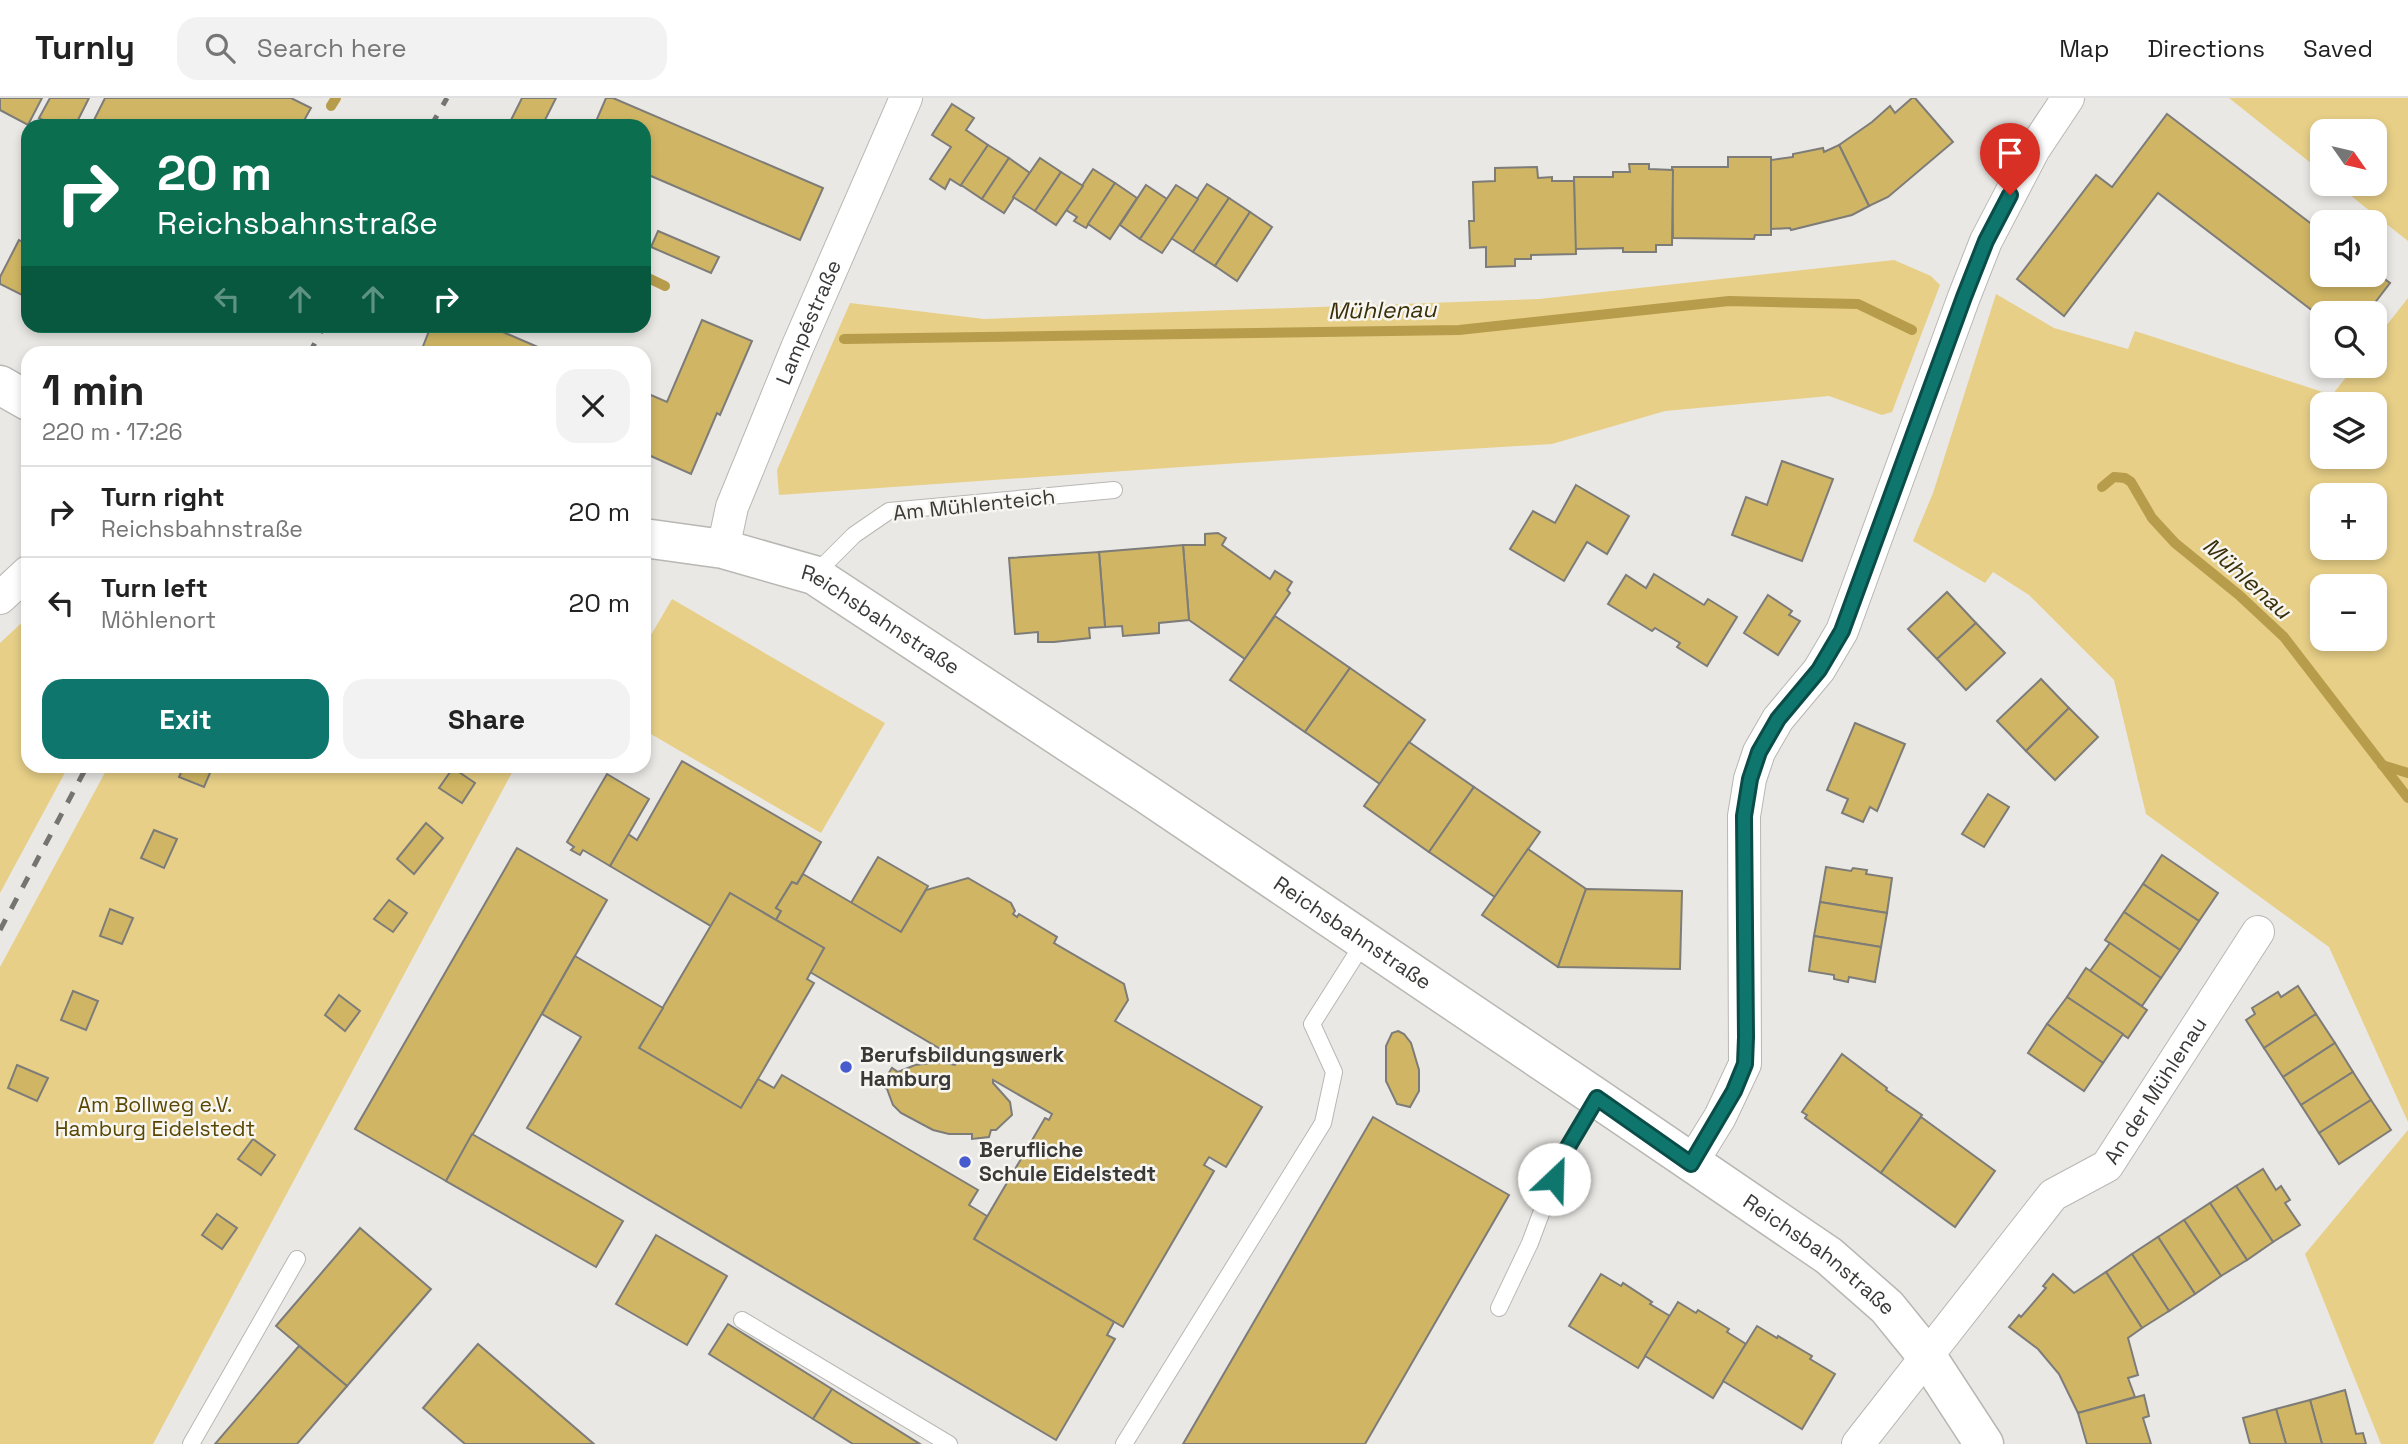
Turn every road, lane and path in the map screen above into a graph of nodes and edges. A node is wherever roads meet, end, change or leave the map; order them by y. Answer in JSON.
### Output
{"nodes":[{"id":1,"x":906,"y":98,"type":"edge"},
{"id":2,"x":2068,"y":98,"type":"edge"},
{"id":3,"x":0,"y":385,"type":"edge"},
{"id":4,"x":21,"y":397,"type":"edge"},
{"id":5,"x":1114,"y":490,"type":"dead end"},
{"id":6,"x":651,"y":539,"type":"edge"},
{"id":7,"x":723,"y":549,"type":"junction"},
{"id":8,"x":814,"y":575,"type":"junction"},
{"id":9,"x":21,"y":578,"type":"edge"},
{"id":10,"x":0,"y":598,"type":"edge"},
{"id":11,"x":2258,"y":932,"type":"dead end"},
{"id":12,"x":1364,"y":942,"type":"junction"},
{"id":13,"x":1597,"y":1098,"type":"junction"},
{"id":14,"x":1691,"y":1164,"type":"junction"},
{"id":15,"x":297,"y":1259,"type":"dead end"},
{"id":16,"x":1499,"y":1308,"type":"dead end"},
{"id":17,"x":742,"y":1320,"type":"dead end"},
{"id":18,"x":1926,"y":1355,"type":"junction"},
{"id":19,"x":191,"y":1444,"type":"edge"},
{"id":20,"x":949,"y":1444,"type":"edge"},
{"id":21,"x":1125,"y":1444,"type":"edge"},
{"id":22,"x":1858,"y":1444,"type":"edge"},
{"id":23,"x":1984,"y":1444,"type":"edge"}],
"edges":[{"from":1,"to":7,"type":"street","name":"Lampéstraße"},
{"from":2,"to":14,"type":"street"},
{"from":3,"to":4,"type":"street"},
{"from":5,"to":8,"type":"lane","name":"Am Mühlenteich"},
{"from":6,"to":7,"type":"street","name":"Reichsbahnstraße"},
{"from":7,"to":8,"type":"street","name":"Reichsbahnstraße"},
{"from":8,"to":12,"type":"street","name":"Reichsbahnstraße"},
{"from":9,"to":10,"type":"street"},
{"from":11,"to":18,"type":"street","name":"An der Mühlenau"},
{"from":12,"to":13,"type":"street","name":"Reichsbahnstraße"},
{"from":12,"to":21,"type":"lane"},
{"from":13,"to":14,"type":"street","name":"Reichsbahnstraße"},
{"from":13,"to":16,"type":"lane"},
{"from":14,"to":18,"type":"street","name":"Reichsbahnstraße"},
{"from":15,"to":19,"type":"lane"},
{"from":17,"to":20,"type":"lane"},
{"from":18,"to":22,"type":"street","name":"An der Mühlenau"},
{"from":18,"to":23,"type":"street","name":"Reichsbahnstraße"}]}
